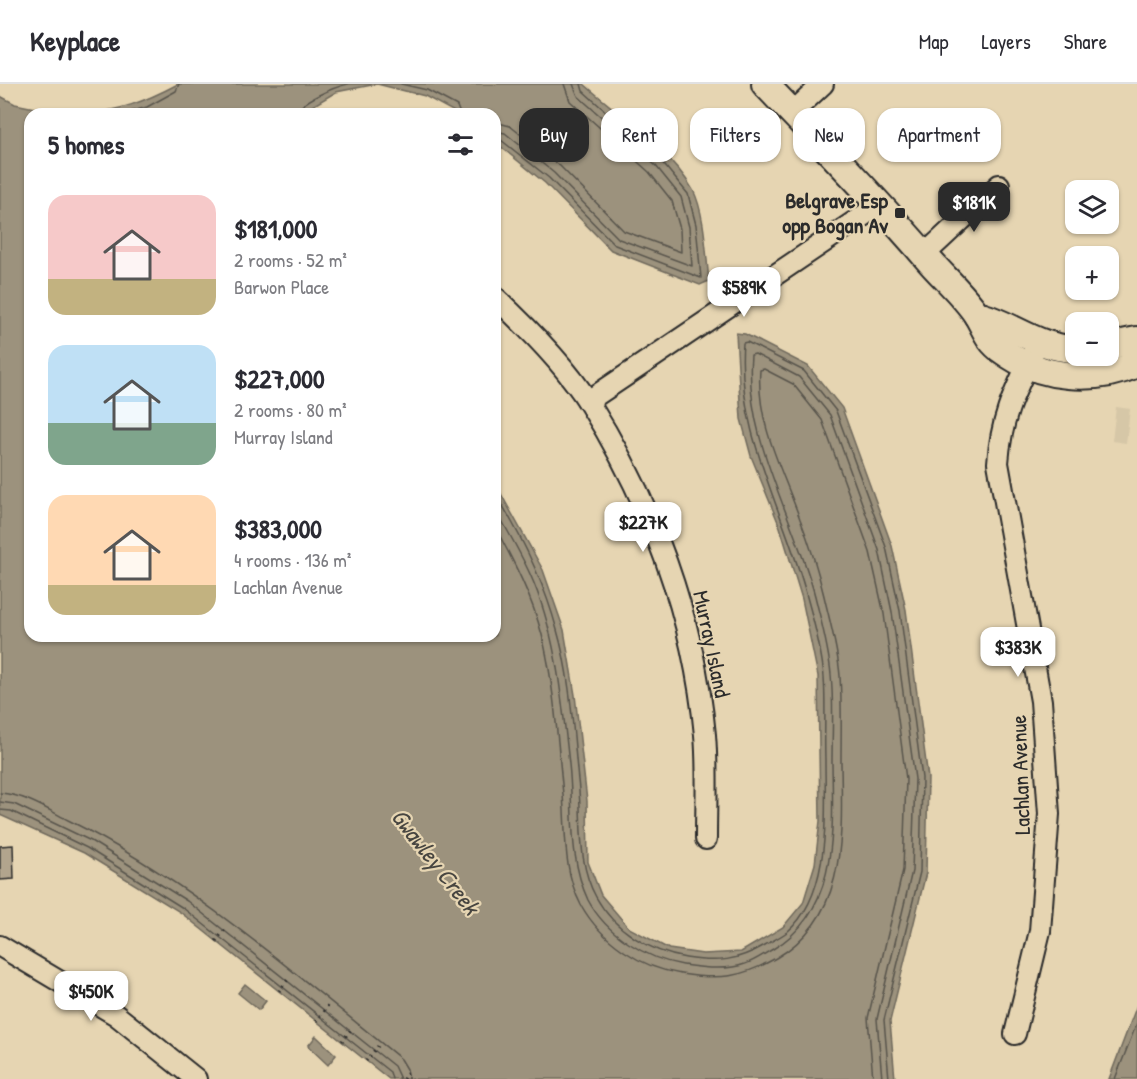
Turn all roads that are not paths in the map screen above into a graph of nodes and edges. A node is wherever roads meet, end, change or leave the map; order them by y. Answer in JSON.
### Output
{"nodes":[{"id":1,"x":765,"y":84,"type":"edge"},
{"id":2,"x":823,"y":84,"type":"edge"},
{"id":3,"x":792,"y":113,"type":"junction"},
{"id":4,"x":999,"y":185,"type":"dead end"},
{"id":5,"x":879,"y":204,"type":"junction"},
{"id":6,"x":924,"y":255,"type":"junction"},
{"id":7,"x":501,"y":303,"type":"edge"},
{"id":8,"x":976,"y":315,"type":"junction"},
{"id":9,"x":1137,"y":340,"type":"edge"},
{"id":10,"x":1038,"y":342,"type":"junction"},
{"id":11,"x":1119,"y":344,"type":"edge"},
{"id":12,"x":1065,"y":347,"type":"edge"},
{"id":13,"x":1137,"y":364,"type":"edge"},
{"id":14,"x":1027,"y":365,"type":"junction"},
{"id":15,"x":588,"y":401,"type":"junction"},
{"id":16,"x":706,"y":839,"type":"dead end"},
{"id":17,"x":0,"y":946,"type":"edge"},
{"id":18,"x":1015,"y":1034,"type":"dead end"},
{"id":19,"x":196,"y":1079,"type":"edge"}],
"edges":[{"from":1,"to":3,"type":"street"},
{"from":2,"to":3,"type":"street"},
{"from":3,"to":5,"type":"street"},
{"from":4,"to":6,"type":"street"},
{"from":5,"to":6,"type":"street"},
{"from":5,"to":15,"type":"street"},
{"from":6,"to":8,"type":"street"},
{"from":7,"to":15,"type":"street","name":"Murray Island"},
{"from":8,"to":10,"type":"street"},
{"from":8,"to":14,"type":"street"},
{"from":9,"to":11,"type":"street"},
{"from":10,"to":12,"type":"street"},
{"from":10,"to":14,"type":"street","name":"Lachlan Avenue"},
{"from":13,"to":14,"type":"street"},
{"from":14,"to":18,"type":"street","name":"Lachlan Avenue"},
{"from":15,"to":16,"type":"street","name":"Murray Island"},
{"from":17,"to":19,"type":"street"}]}
